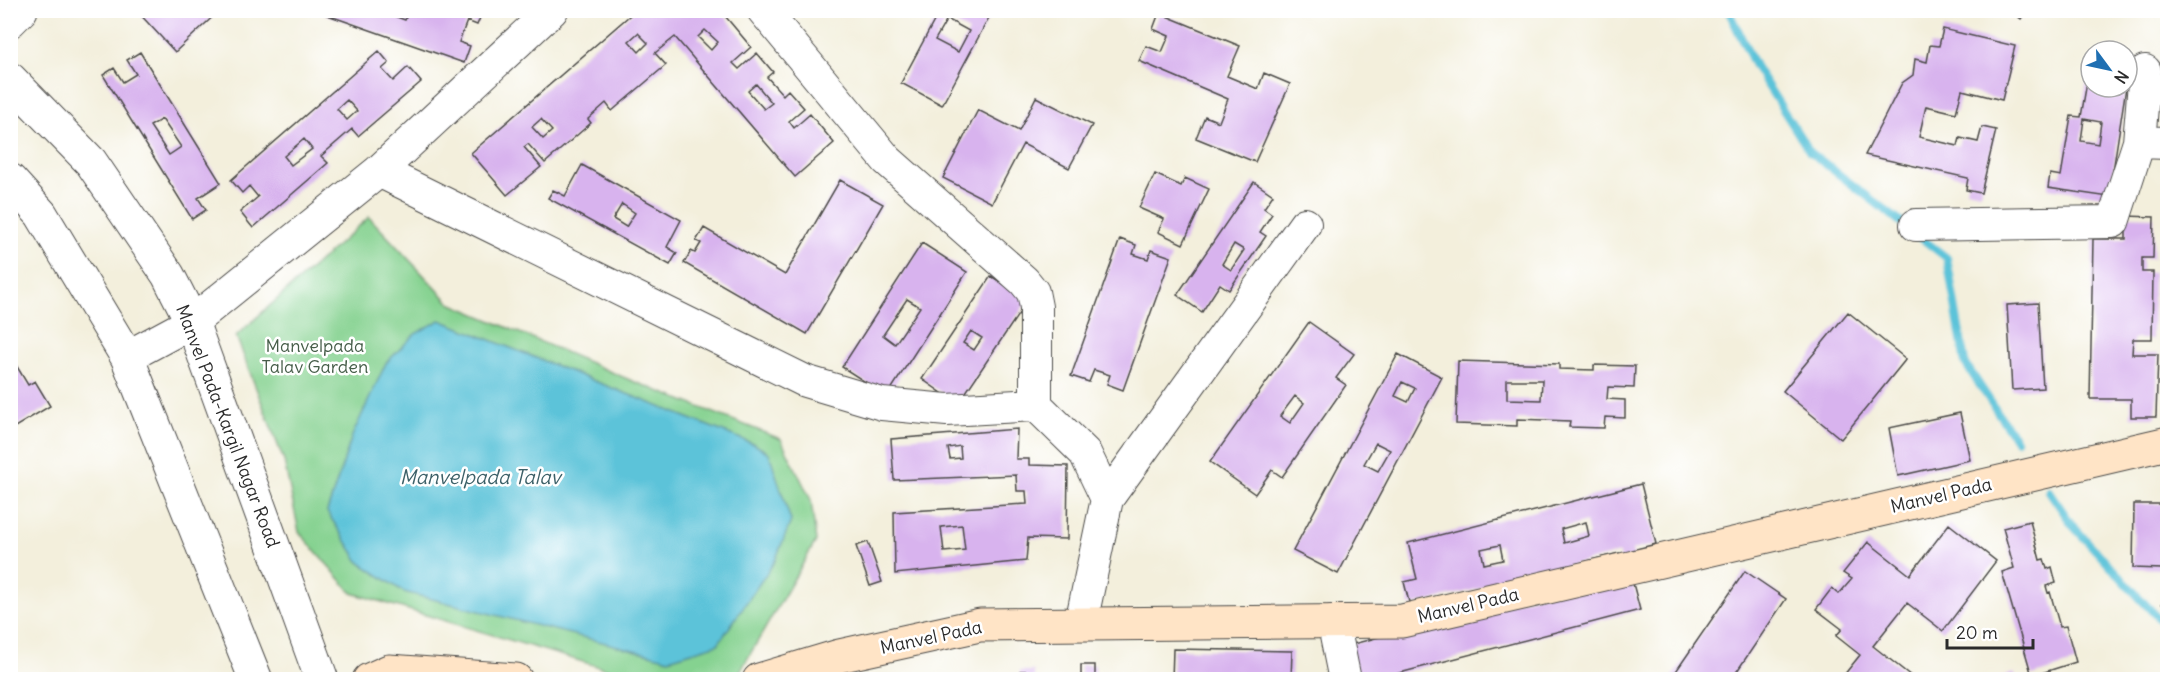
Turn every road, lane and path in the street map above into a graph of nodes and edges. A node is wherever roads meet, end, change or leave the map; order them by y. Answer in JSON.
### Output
{"nodes":[{"id":1,"x":21,"y":10,"type":"edge"},
{"id":2,"x":552,"y":10,"type":"edge"},
{"id":3,"x":763,"y":10,"type":"edge"},
{"id":4,"x":10,"y":21,"type":"edge"},
{"id":5,"x":2145,"y":71,"type":"dead end"},
{"id":6,"x":10,"y":79,"type":"edge"},
{"id":7,"x":2153,"y":143,"type":"edge"},
{"id":8,"x":379,"y":171,"type":"junction"},
{"id":9,"x":10,"y":180,"type":"edge"},
{"id":10,"x":1305,"y":224,"type":"dead end"},
{"id":11,"x":1916,"y":225,"type":"dead end"},
{"id":12,"x":192,"y":322,"type":"junction"},
{"id":13,"x":127,"y":357,"type":"junction"},
{"id":14,"x":1036,"y":405,"type":"junction"},
{"id":15,"x":2168,"y":443,"type":"edge"},
{"id":16,"x":1107,"y":499,"type":"junction"},
{"id":17,"x":1333,"y":621,"type":"junction"},
{"id":18,"x":1081,"y":623,"type":"junction"},
{"id":19,"x":256,"y":680,"type":"edge"},
{"id":20,"x":322,"y":680,"type":"edge"},
{"id":21,"x":369,"y":680,"type":"edge"},
{"id":22,"x":516,"y":680,"type":"edge"},
{"id":23,"x":759,"y":680,"type":"edge"},
{"id":24,"x":1345,"y":680,"type":"edge"}],
"edges":[{"from":1,"to":4,"type":"street"},
{"from":2,"to":8,"type":"street"},
{"from":3,"to":14,"type":"street"},
{"from":5,"to":7,"type":"street"},
{"from":6,"to":12,"type":"street","name":"Manvel Pada-Kargil Nagar Road"},
{"from":7,"to":11,"type":"street"},
{"from":8,"to":12,"type":"street"},
{"from":8,"to":14,"type":"street"},
{"from":9,"to":13,"type":"street"},
{"from":10,"to":16,"type":"street"},
{"from":12,"to":13,"type":"street"},
{"from":12,"to":20,"type":"street","name":"Manvel Pada-Kargil Nagar Road"},
{"from":13,"to":19,"type":"street"},
{"from":14,"to":16,"type":"street"},
{"from":15,"to":17,"type":"main road","name":"Manvel Pada"},
{"from":16,"to":18,"type":"street"},
{"from":17,"to":18,"type":"main road","name":"Manvel Pada"},
{"from":17,"to":24,"type":"street"},
{"from":18,"to":23,"type":"main road","name":"Manvel Pada"},
{"from":21,"to":22,"type":"main road"}]}
